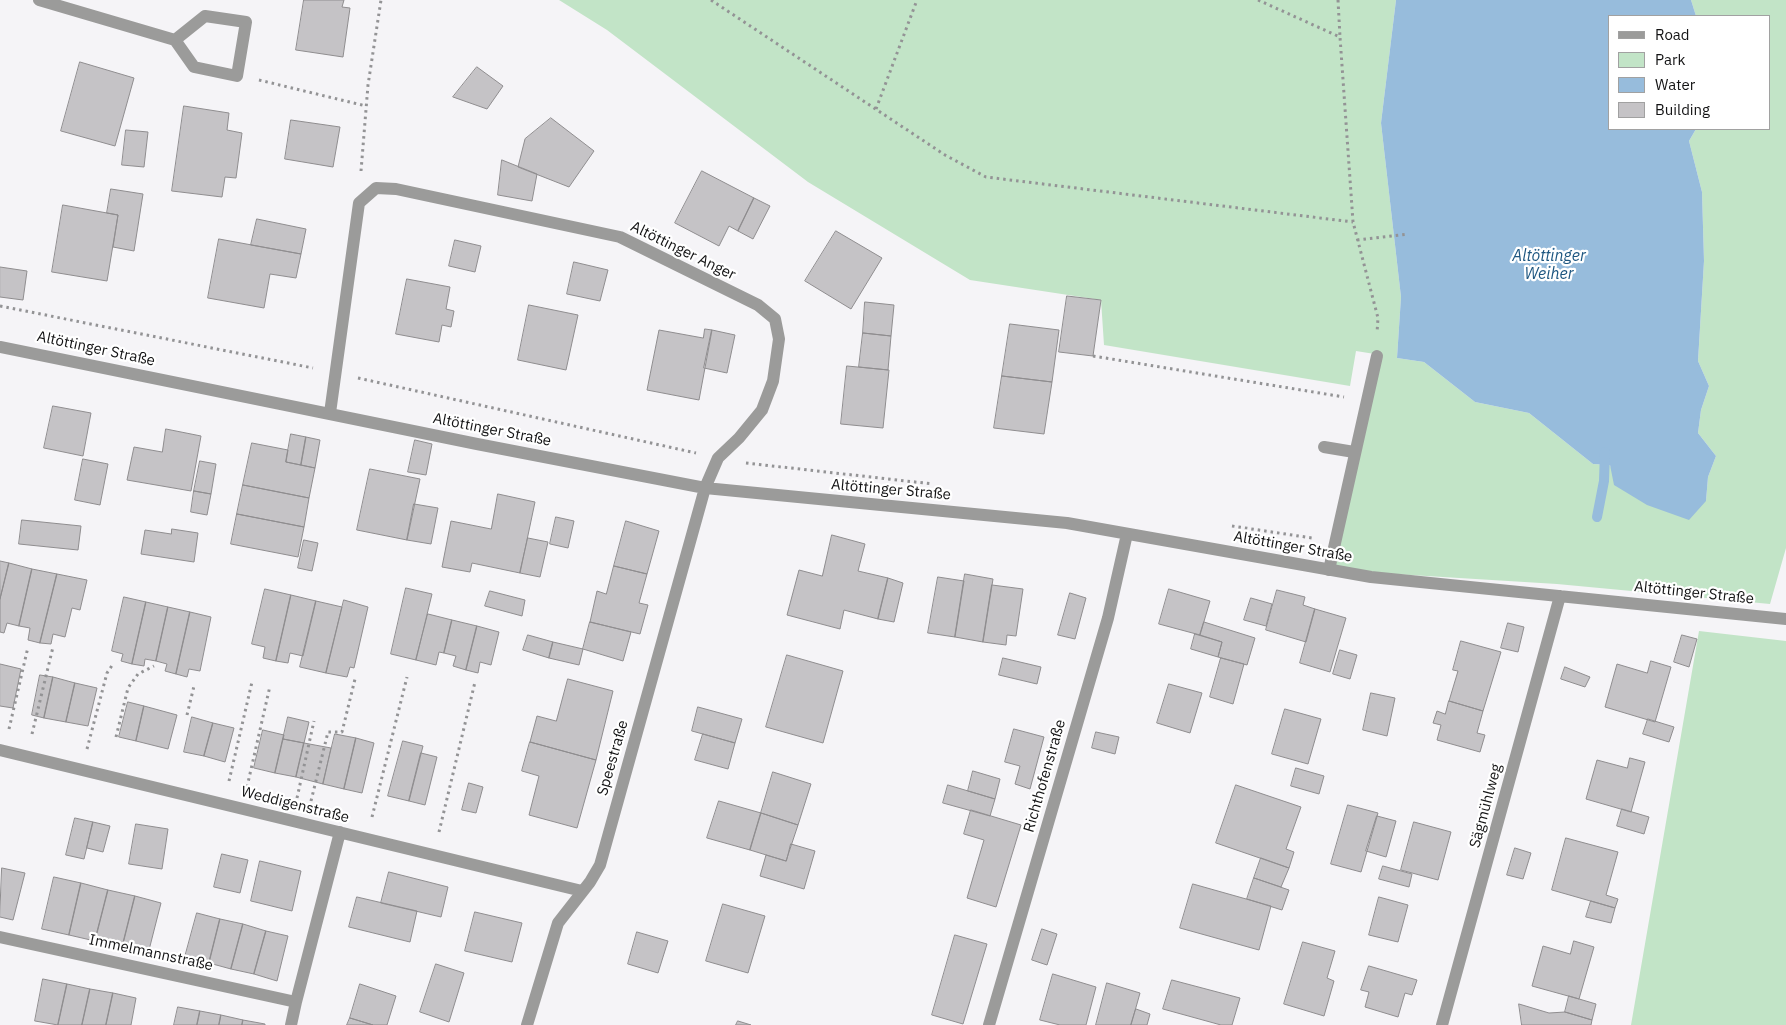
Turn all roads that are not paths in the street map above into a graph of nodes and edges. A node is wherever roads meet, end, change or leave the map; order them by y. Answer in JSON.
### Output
{"nodes":[{"id":1,"x":39,"y":0,"type":"edge"},
{"id":2,"x":176,"y":40,"type":"junction"},
{"id":3,"x":0,"y":346,"type":"edge"},
{"id":4,"x":1377,"y":356,"type":"road end"},
{"id":5,"x":330,"y":413,"type":"junction"},
{"id":6,"x":1324,"y":447,"type":"dead end"},
{"id":7,"x":1354,"y":452,"type":"junction"},
{"id":8,"x":704,"y":488,"type":"junction"},
{"id":9,"x":1128,"y":534,"type":"junction"},
{"id":10,"x":1329,"y":570,"type":"junction"},
{"id":11,"x":1560,"y":596,"type":"junction"},
{"id":12,"x":1786,"y":619,"type":"edge"},
{"id":13,"x":0,"y":750,"type":"edge"},
{"id":14,"x":340,"y":832,"type":"junction"},
{"id":15,"x":582,"y":891,"type":"junction"},
{"id":16,"x":0,"y":937,"type":"edge"},
{"id":17,"x":296,"y":1002,"type":"junction"},
{"id":18,"x":291,"y":1025,"type":"edge"},
{"id":19,"x":527,"y":1025,"type":"edge"},
{"id":20,"x":989,"y":1025,"type":"edge"},
{"id":21,"x":1442,"y":1025,"type":"edge"}],
"edges":[{"from":1,"to":2,"type":"street"},
{"from":2,"to":2,"type":"street"},
{"from":3,"to":5,"type":"street","name":"Altöttinger Straße"},
{"from":4,"to":7,"type":"street"},
{"from":5,"to":8,"type":"street","name":"Altöttinger Straße"},
{"from":5,"to":8,"type":"street","name":"Altöttinger Anger"},
{"from":6,"to":7,"type":"street"},
{"from":7,"to":10,"type":"street"},
{"from":8,"to":9,"type":"street","name":"Altöttinger Straße"},
{"from":8,"to":15,"type":"street","name":"Speestraße"},
{"from":9,"to":10,"type":"street","name":"Altöttinger Straße"},
{"from":9,"to":20,"type":"street","name":"Richthofenstraße"},
{"from":10,"to":11,"type":"street","name":"Altöttinger Straße"},
{"from":11,"to":12,"type":"street","name":"Altöttinger Straße"},
{"from":11,"to":21,"type":"street","name":"Sägmühlweg"},
{"from":13,"to":14,"type":"street","name":"Weddigenstraße"},
{"from":14,"to":15,"type":"street","name":"Weddigenstraße"},
{"from":14,"to":17,"type":"street"},
{"from":15,"to":19,"type":"street","name":"Speestraße"},
{"from":16,"to":17,"type":"street","name":"Immelmannstraße"},
{"from":17,"to":18,"type":"street"}]}
